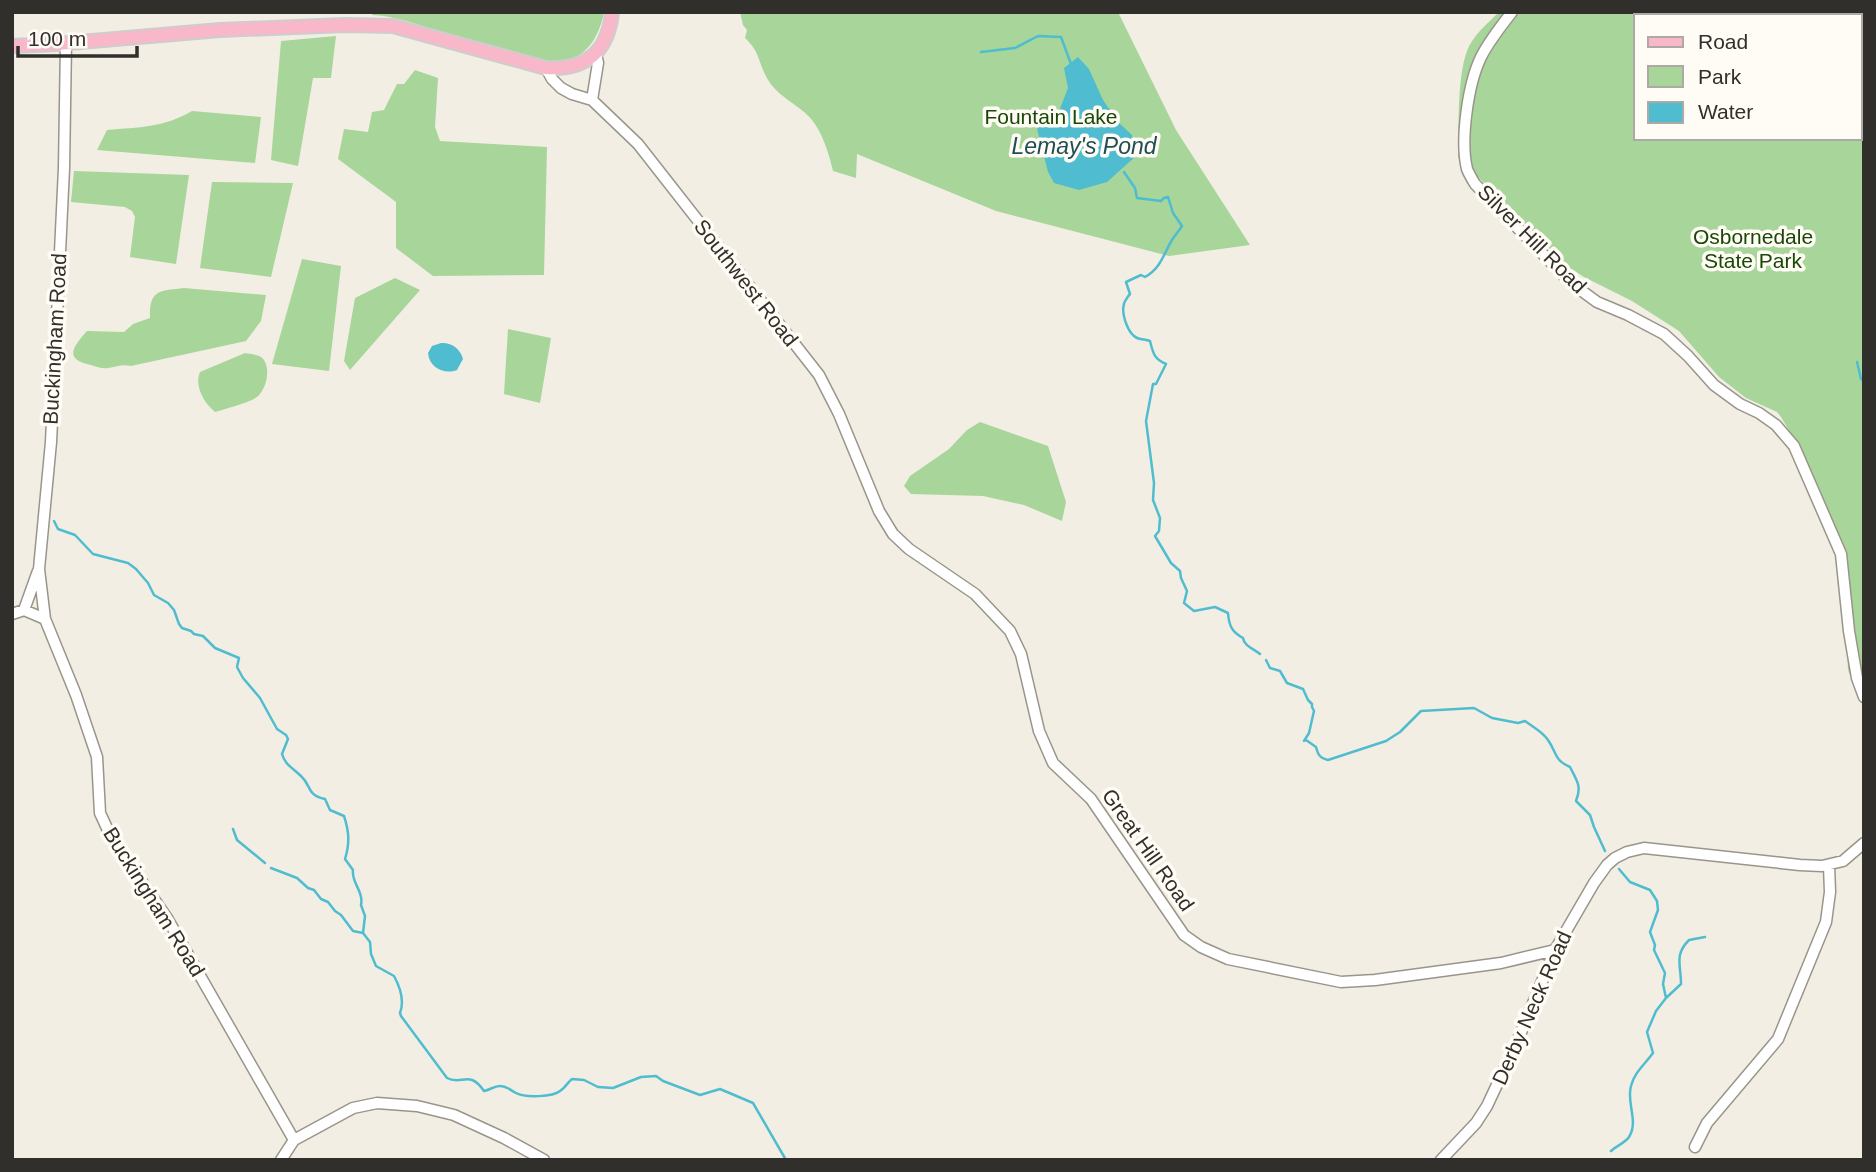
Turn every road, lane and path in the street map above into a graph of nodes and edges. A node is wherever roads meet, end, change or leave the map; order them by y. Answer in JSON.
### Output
{"nodes":[{"id":1,"x":612,"y":12,"type":"edge"},
{"id":2,"x":1512,"y":12,"type":"edge"},
{"id":3,"x":66,"y":43,"type":"junction"},
{"id":4,"x":12,"y":46,"type":"edge"},
{"id":5,"x":596,"y":54,"type":"junction"},
{"id":6,"x":546,"y":68,"type":"junction"},
{"id":7,"x":592,"y":100,"type":"junction"},
{"id":8,"x":869,"y":486,"type":"joint"},
{"id":9,"x":39,"y":569,"type":"junction"},
{"id":10,"x":24,"y":610,"type":"junction"},
{"id":11,"x":12,"y":614,"type":"edge"},
{"id":12,"x":45,"y":619,"type":"junction"},
{"id":13,"x":1864,"y":697,"type":"edge"},
{"id":14,"x":1864,"y":843,"type":"edge"},
{"id":15,"x":1829,"y":866,"type":"junction"},
{"id":16,"x":1555,"y":950,"type":"junction"},
{"id":17,"x":294,"y":1140,"type":"junction"},
{"id":18,"x":1695,"y":1147,"type":"dead end"},
{"id":19,"x":281,"y":1160,"type":"edge"},
{"id":20,"x":544,"y":1160,"type":"edge"},
{"id":21,"x":1441,"y":1160,"type":"edge"}],
"edges":[{"from":1,"to":5,"type":"main road"},
{"from":2,"to":13,"type":"street","name":"Silver Hill Road"},
{"from":3,"to":4,"type":"main road"},
{"from":3,"to":6,"type":"main road"},
{"from":3,"to":9,"type":"street","name":"Buckingham Road"},
{"from":5,"to":6,"type":"main road"},
{"from":5,"to":7,"type":"street"},
{"from":6,"to":7,"type":"street","name":"Southwest Road"},
{"from":7,"to":8,"type":"street","name":"Southwest Road"},
{"from":8,"to":16,"type":"street","name":"Great Hill Road"},
{"from":9,"to":10,"type":"street"},
{"from":9,"to":12,"type":"street","name":"Buckingham Road"},
{"from":10,"to":11,"type":"street"},
{"from":10,"to":12,"type":"street"},
{"from":12,"to":17,"type":"street","name":"Buckingham Road"},
{"from":14,"to":15,"type":"street"},
{"from":15,"to":16,"type":"street","name":"Derby Neck Road"},
{"from":15,"to":18,"type":"street"},
{"from":16,"to":21,"type":"street","name":"Derby Neck Road"},
{"from":17,"to":19,"type":"street"},
{"from":17,"to":20,"type":"street"}]}
